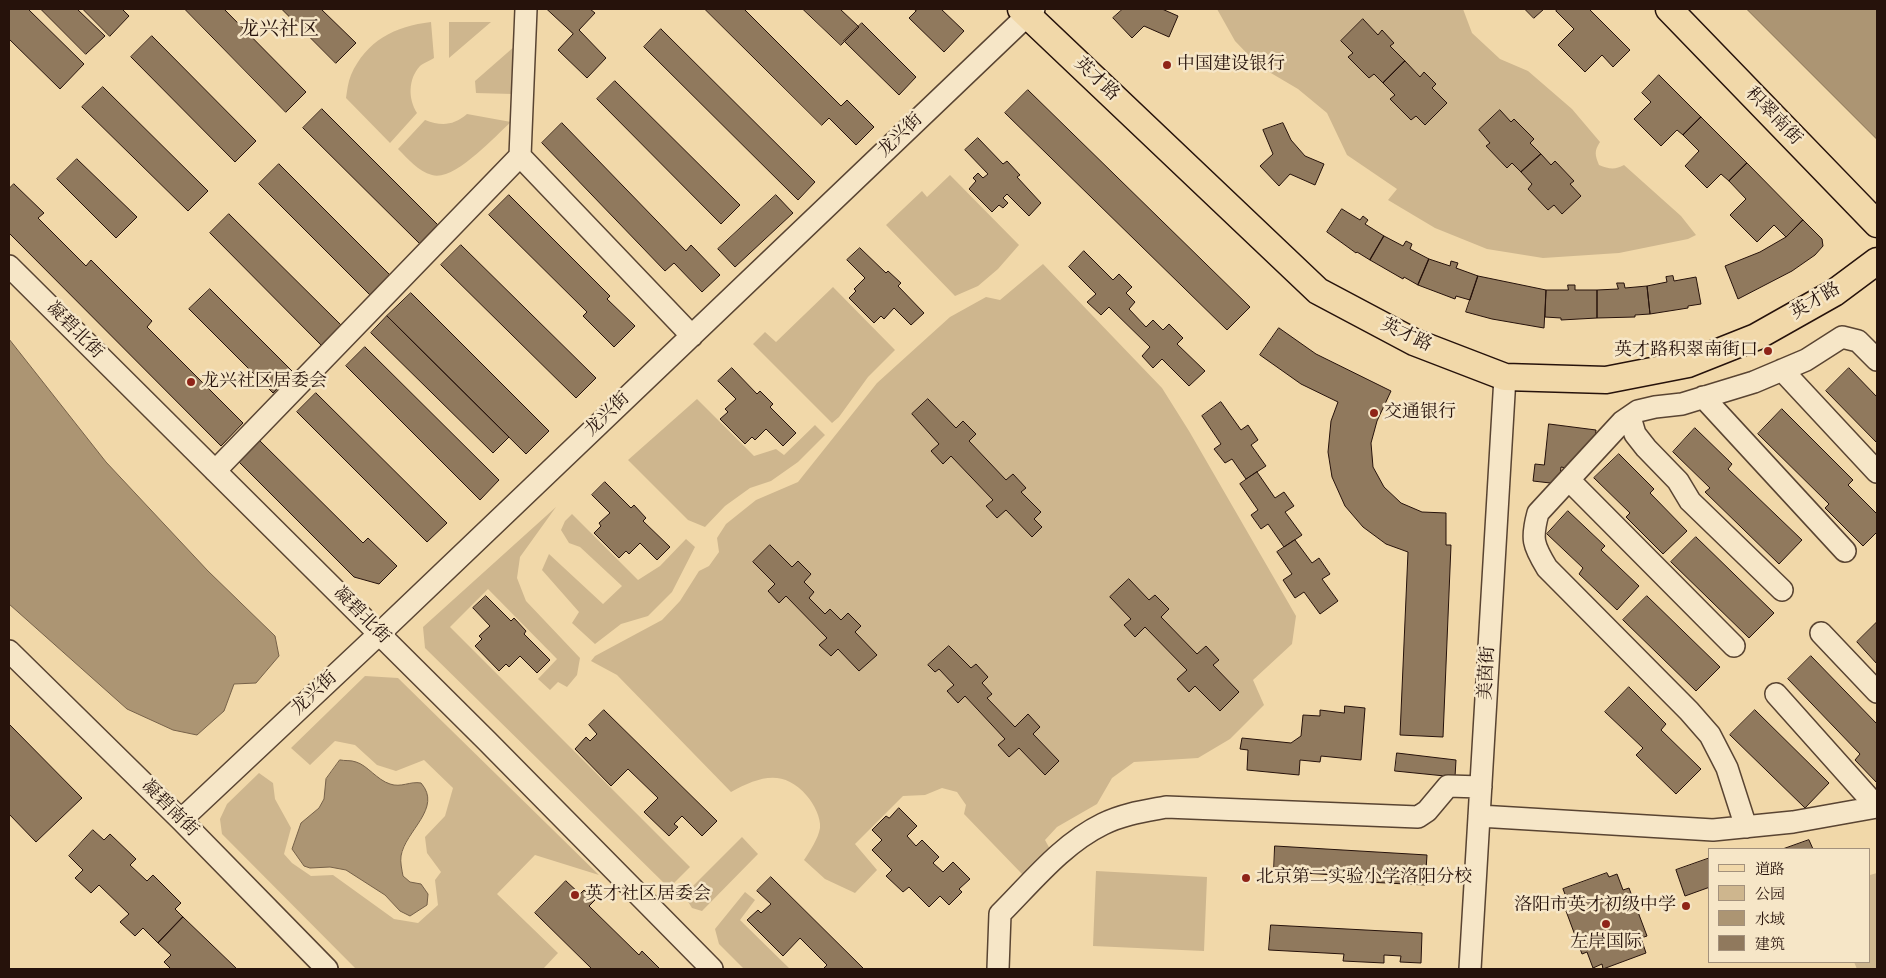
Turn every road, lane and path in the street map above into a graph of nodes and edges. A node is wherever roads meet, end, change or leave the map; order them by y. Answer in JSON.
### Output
{"nodes":[{"id":1,"x":526,"y":9,"type":"edge"},
{"id":2,"x":1669,"y":9,"type":"edge"},
{"id":3,"x":1029,"y":10,"type":"edge"},
{"id":4,"x":520,"y":156,"type":"junction"},
{"id":5,"x":1877,"y":224,"type":"edge"},
{"id":6,"x":1877,"y":248,"type":"edge"},
{"id":7,"x":1877,"y":261,"type":"edge"},
{"id":8,"x":9,"y":266,"type":"edge"},
{"id":9,"x":692,"y":336,"type":"junction"},
{"id":10,"x":1877,"y":360,"type":"edge"},
{"id":11,"x":1782,"y":370,"type":"junction"},
{"id":12,"x":1505,"y":377,"type":"junction"},
{"id":13,"x":1703,"y":398,"type":"junction"},
{"id":14,"x":1630,"y":417,"type":"junction"},
{"id":15,"x":215,"y":470,"type":"junction"},
{"id":16,"x":1877,"y":472,"type":"edge"},
{"id":17,"x":1568,"y":480,"type":"junction"},
{"id":18,"x":1845,"y":551,"type":"dead end"},
{"id":19,"x":1782,"y":590,"type":"dead end"},
{"id":20,"x":1821,"y":633,"type":"dead end"},
{"id":21,"x":379,"y":634,"type":"junction"},
{"id":22,"x":1734,"y":646,"type":"dead end"},
{"id":23,"x":9,"y":651,"type":"edge"},
{"id":24,"x":1877,"y":692,"type":"edge"},
{"id":25,"x":1776,"y":694,"type":"dead end"},
{"id":26,"x":1481,"y":786,"type":"junction"},
{"id":27,"x":1877,"y":807,"type":"edge"},
{"id":28,"x":1479,"y":816,"type":"junction"},
{"id":29,"x":181,"y":820,"type":"junction"},
{"id":30,"x":1746,"y":826,"type":"junction"},
{"id":31,"x":327,"y":969,"type":"edge"},
{"id":32,"x":712,"y":969,"type":"edge"},
{"id":33,"x":998,"y":969,"type":"edge"},
{"id":34,"x":1470,"y":969,"type":"edge"}],
"edges":[{"from":1,"to":4,"type":"street"},
{"from":2,"to":5,"type":"main road","name":"积翠南街"},
{"from":3,"to":6,"type":"main road","name":"英才路"},
{"from":3,"to":9,"type":"street","name":"龙兴街"},
{"from":3,"to":12,"type":"main road","name":"英才路"},
{"from":4,"to":9,"type":"street"},
{"from":4,"to":15,"type":"street"},
{"from":7,"to":12,"type":"main road","name":"英才路"},
{"from":8,"to":15,"type":"street","name":"凝碧北街"},
{"from":9,"to":21,"type":"street","name":"龙兴街"},
{"from":10,"to":11,"type":"street"},
{"from":11,"to":13,"type":"street"},
{"from":11,"to":16,"type":"street"},
{"from":12,"to":26,"type":"street","name":"美茵街"},
{"from":13,"to":14,"type":"street"},
{"from":13,"to":18,"type":"street"},
{"from":14,"to":17,"type":"street"},
{"from":14,"to":19,"type":"street"},
{"from":15,"to":21,"type":"street","name":"凝碧北街"},
{"from":17,"to":22,"type":"street"},
{"from":17,"to":30,"type":"street"},
{"from":20,"to":24,"type":"street"},
{"from":21,"to":29,"type":"street","name":"龙兴街"},
{"from":21,"to":32,"type":"street","name":"凝碧北街"},
{"from":23,"to":29,"type":"street","name":"凝碧南街"},
{"from":25,"to":27,"type":"street"},
{"from":26,"to":28,"type":"street","name":"美茵街"},
{"from":26,"to":33,"type":"street"},
{"from":27,"to":30,"type":"street"},
{"from":28,"to":30,"type":"street"},
{"from":28,"to":34,"type":"street","name":"美茵街"},
{"from":29,"to":31,"type":"street","name":"凝碧南街"}]}
